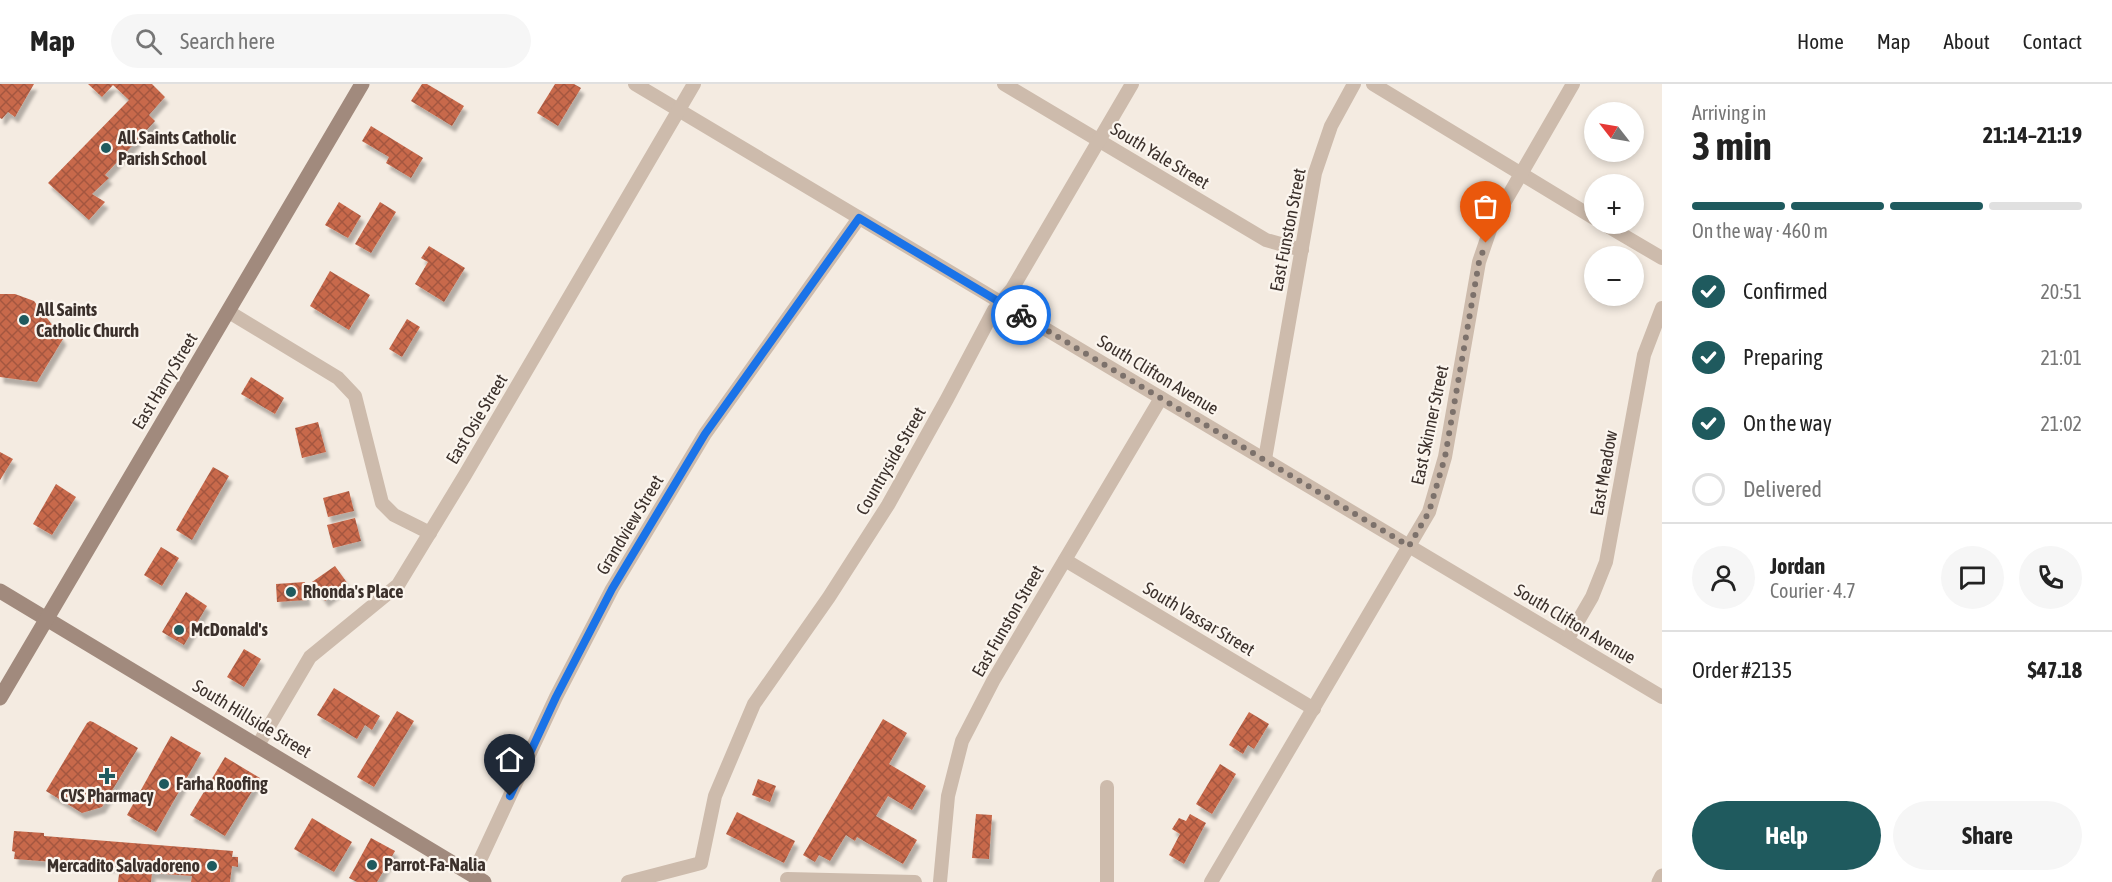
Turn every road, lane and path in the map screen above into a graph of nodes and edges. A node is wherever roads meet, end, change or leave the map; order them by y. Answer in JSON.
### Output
{"nodes":[{"id":1,"x":362,"y":84,"type":"edge"},
{"id":2,"x":635,"y":84,"type":"edge"},
{"id":3,"x":694,"y":84,"type":"edge"},
{"id":4,"x":1004,"y":84,"type":"edge"},
{"id":5,"x":1132,"y":84,"type":"edge"},
{"id":6,"x":1354,"y":84,"type":"edge"},
{"id":7,"x":1373,"y":84,"type":"edge"},
{"id":8,"x":1573,"y":84,"type":"edge"},
{"id":9,"x":680,"y":111,"type":"junction"},
{"id":10,"x":1099,"y":140,"type":"junction"},
{"id":11,"x":1521,"y":173,"type":"junction"},
{"id":12,"x":1584,"y":212,"type":"edge"},
{"id":13,"x":859,"y":218,"type":"junction"},
{"id":14,"x":1621,"y":234,"type":"edge"},
{"id":15,"x":1302,"y":249,"type":"junction"},
{"id":16,"x":1662,"y":258,"type":"edge"},
{"id":17,"x":1000,"y":302,"type":"junction"},
{"id":18,"x":1662,"y":308,"type":"edge"},
{"id":19,"x":229,"y":312,"type":"junction"},
{"id":20,"x":1161,"y":398,"type":"junction"},
{"id":21,"x":1265,"y":459,"type":"junction"},
{"id":22,"x":430,"y":533,"type":"junction"},
{"id":23,"x":1409,"y":546,"type":"junction"},
{"id":24,"x":1065,"y":560,"type":"junction"},
{"id":25,"x":0,"y":591,"type":"edge"},
{"id":26,"x":46,"y":619,"type":"junction"},
{"id":27,"x":1567,"y":640,"type":"junction"},
{"id":28,"x":1662,"y":697,"type":"edge"},
{"id":29,"x":0,"y":698,"type":"edge"},
{"id":30,"x":1314,"y":709,"type":"junction"},
{"id":31,"x":258,"y":745,"type":"junction"},
{"id":32,"x":1107,"y":787,"type":"dead end"},
{"id":33,"x":1662,"y":876,"type":"edge"},
{"id":34,"x":478,"y":878,"type":"edge"},
{"id":35,"x":787,"y":879,"type":"dead end"},
{"id":36,"x":628,"y":882,"type":"edge"},
{"id":37,"x":915,"y":882,"type":"edge"},
{"id":38,"x":940,"y":882,"type":"edge"},
{"id":39,"x":1107,"y":882,"type":"edge"},
{"id":40,"x":1211,"y":882,"type":"edge"},
{"id":41,"x":1659,"y":882,"type":"edge"}],
"edges":[{"from":1,"to":19,"type":"main road","name":"East Harry Street"},
{"from":2,"to":9,"type":"street","name":"South Clifton Avenue"},
{"from":3,"to":9,"type":"street","name":"East Osie Street"},
{"from":4,"to":10,"type":"street","name":"South Yale Street"},
{"from":5,"to":10,"type":"street","name":"Countryside Street"},
{"from":6,"to":15,"type":"street","name":"East Funston Street"},
{"from":7,"to":11,"type":"street"},
{"from":8,"to":11,"type":"street","name":"East Skinner Street"},
{"from":9,"to":13,"type":"street","name":"South Clifton Avenue"},
{"from":9,"to":22,"type":"street","name":"East Osie Street"},
{"from":10,"to":15,"type":"street","name":"South Yale Street"},
{"from":10,"to":17,"type":"street","name":"Countryside Street"},
{"from":11,"to":12,"type":"street"},
{"from":11,"to":23,"type":"street","name":"East Skinner Street"},
{"from":13,"to":17,"type":"street","name":"South Clifton Avenue"},
{"from":13,"to":34,"type":"street","name":"Grandview Street"},
{"from":14,"to":16,"type":"street"},
{"from":15,"to":21,"type":"street","name":"East Funston Street"},
{"from":17,"to":20,"type":"street","name":"South Clifton Avenue"},
{"from":17,"to":36,"type":"street","name":"Countryside Street"},
{"from":18,"to":27,"type":"street","name":"East Meadow"},
{"from":19,"to":22,"type":"street"},
{"from":19,"to":26,"type":"main road","name":"East Harry Street"},
{"from":20,"to":21,"type":"street","name":"South Clifton Avenue"},
{"from":20,"to":24,"type":"street","name":"East Funston Street"},
{"from":21,"to":23,"type":"street","name":"South Clifton Avenue"},
{"from":22,"to":31,"type":"street","name":"East Osie Street"},
{"from":23,"to":27,"type":"street","name":"South Clifton Avenue"},
{"from":23,"to":30,"type":"street","name":"East Skinner Street"},
{"from":24,"to":30,"type":"street","name":"South Vassar Street"},
{"from":24,"to":38,"type":"street","name":"East Funston Street"},
{"from":25,"to":26,"type":"main road","name":"South Hillside Street"},
{"from":26,"to":29,"type":"main road","name":"East Harry Street"},
{"from":26,"to":31,"type":"main road","name":"South Hillside Street"},
{"from":27,"to":28,"type":"street","name":"South Clifton Avenue"},
{"from":30,"to":40,"type":"street","name":"East Skinner Street"},
{"from":31,"to":34,"type":"main road","name":"South Hillside Street"},
{"from":32,"to":39,"type":"street"},
{"from":33,"to":41,"type":"street"},
{"from":35,"to":37,"type":"street"}]}
